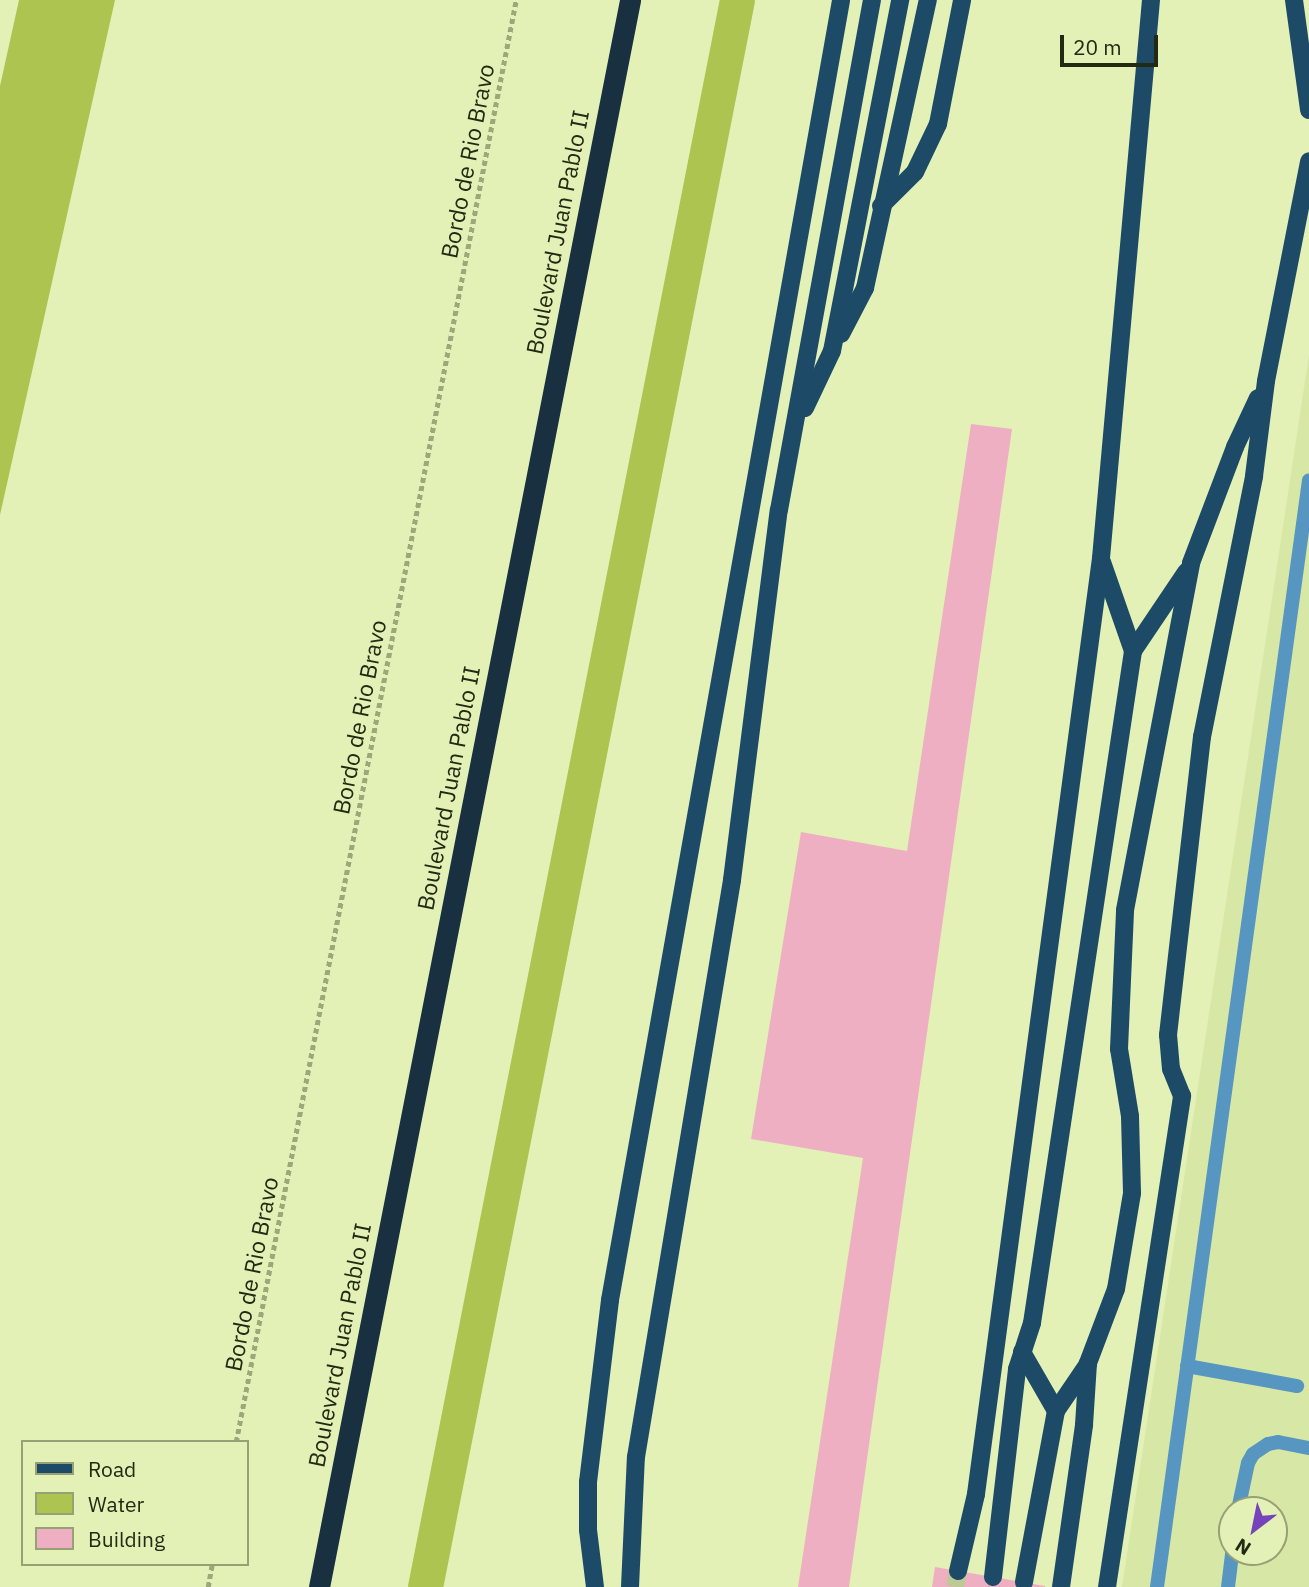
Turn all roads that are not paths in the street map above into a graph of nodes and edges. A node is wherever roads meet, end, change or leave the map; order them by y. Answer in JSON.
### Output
{"nodes":[{"id":1,"x":630,"y":0,"type":"edge"},
{"id":2,"x":841,"y":0,"type":"edge"},
{"id":3,"x":872,"y":0,"type":"edge"},
{"id":4,"x":900,"y":0,"type":"edge"},
{"id":5,"x":928,"y":0,"type":"edge"},
{"id":6,"x":962,"y":0,"type":"edge"},
{"id":7,"x":1151,"y":0,"type":"edge"},
{"id":8,"x":1294,"y":0,"type":"edge"},
{"id":9,"x":1309,"y":110,"type":"edge"},
{"id":10,"x":1309,"y":161,"type":"edge"},
{"id":11,"x":881,"y":206,"type":"junction"},
{"id":12,"x":832,"y":351,"type":"junction"},
{"id":13,"x":1266,"y":381,"type":"junction"},
{"id":14,"x":794,"y":431,"type":"junction"},
{"id":15,"x":1309,"y":480,"type":"edge"},
{"id":16,"x":1101,"y":558,"type":"junction"},
{"id":17,"x":1191,"y":563,"type":"junction"},
{"id":18,"x":1133,"y":651,"type":"junction"},
{"id":19,"x":1022,"y":1352,"type":"junction"},
{"id":20,"x":1088,"y":1363,"type":"junction"},
{"id":21,"x":1188,"y":1366,"type":"junction"},
{"id":22,"x":1297,"y":1385,"type":"dead end"},
{"id":23,"x":1056,"y":1411,"type":"junction"},
{"id":24,"x":1309,"y":1448,"type":"edge"},
{"id":25,"x":1241,"y":1496,"type":"edge"},
{"id":26,"x":1230,"y":1566,"type":"edge"},
{"id":27,"x":958,"y":1571,"type":"tunnel mouth"},
{"id":28,"x":993,"y":1577,"type":"dead end"},
{"id":29,"x":1024,"y":1582,"type":"dead end"},
{"id":30,"x":319,"y":1587,"type":"edge"},
{"id":31,"x":595,"y":1587,"type":"edge"},
{"id":32,"x":630,"y":1587,"type":"edge"},
{"id":33,"x":1061,"y":1587,"type":"edge"},
{"id":34,"x":1107,"y":1587,"type":"edge"},
{"id":35,"x":1157,"y":1587,"type":"edge"},
{"id":36,"x":1228,"y":1587,"type":"edge"}],
"edges":[{"from":1,"to":30,"type":"highway","name":"Boulevard Juan Pablo II"},
{"from":2,"to":31,"type":"main road"},
{"from":3,"to":14,"type":"main road"},
{"from":4,"to":12,"type":"main road"},
{"from":5,"to":11,"type":"main road"},
{"from":6,"to":11,"type":"main road"},
{"from":7,"to":16,"type":"main road"},
{"from":8,"to":9,"type":"main road"},
{"from":10,"to":13,"type":"main road"},
{"from":11,"to":12,"type":"main road"},
{"from":12,"to":14,"type":"main road"},
{"from":13,"to":17,"type":"main road"},
{"from":13,"to":34,"type":"main road"},
{"from":14,"to":32,"type":"main road"},
{"from":15,"to":21,"type":"lane"},
{"from":16,"to":18,"type":"main road"},
{"from":16,"to":27,"type":"main road"},
{"from":17,"to":18,"type":"main road"},
{"from":17,"to":20,"type":"main road"},
{"from":18,"to":19,"type":"main road"},
{"from":19,"to":23,"type":"main road"},
{"from":19,"to":28,"type":"main road"},
{"from":20,"to":23,"type":"main road"},
{"from":20,"to":33,"type":"main road"},
{"from":21,"to":22,"type":"lane"},
{"from":21,"to":35,"type":"lane"},
{"from":23,"to":29,"type":"main road"},
{"from":24,"to":25,"type":"lane"},
{"from":26,"to":36,"type":"lane"}]}
